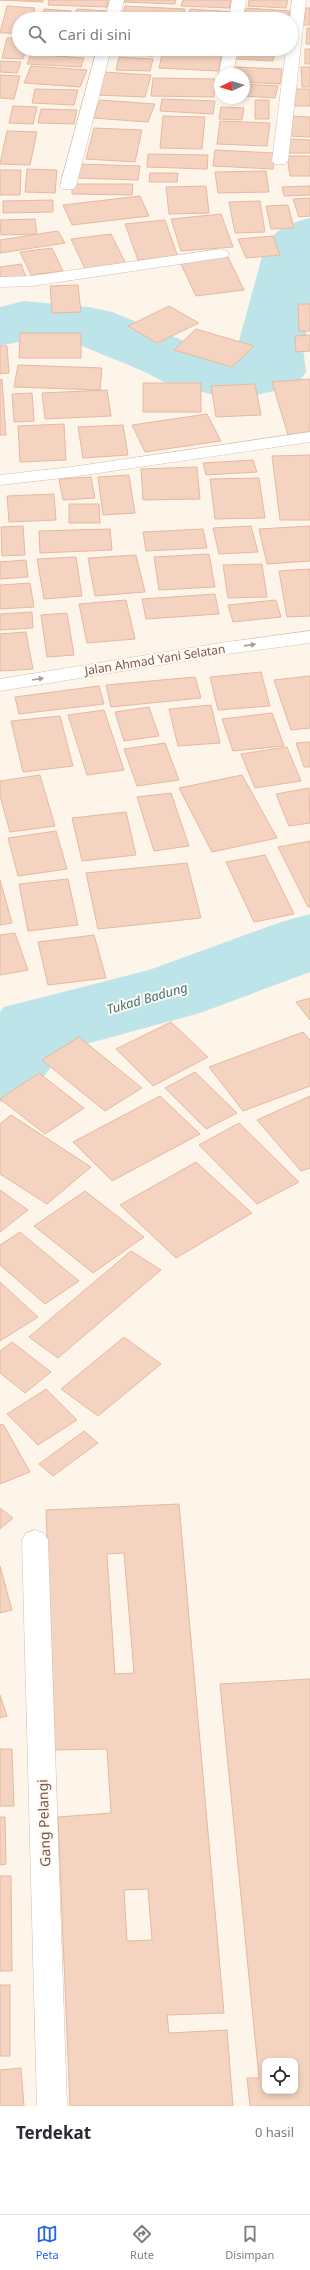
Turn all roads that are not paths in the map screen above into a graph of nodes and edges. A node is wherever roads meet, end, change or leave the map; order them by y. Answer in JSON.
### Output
{"nodes":[{"id":1,"x":117,"y":0,"type":"edge"},
{"id":2,"x":239,"y":0,"type":"edge"},
{"id":3,"x":299,"y":0,"type":"edge"},
{"id":4,"x":114,"y":12,"type":"edge"},
{"id":5,"x":237,"y":12,"type":"edge"},
{"id":6,"x":298,"y":12,"type":"edge"},
{"id":7,"x":102,"y":56,"type":"edge"},
{"id":8,"x":230,"y":56,"type":"edge"},
{"id":9,"x":292,"y":56,"type":"edge"},
{"id":10,"x":227,"y":68,"type":"edge"},
{"id":11,"x":280,"y":161,"type":"dead end"},
{"id":12,"x":68,"y":186,"type":"dead end"},
{"id":13,"x":221,"y":254,"type":"dead end"},
{"id":14,"x":0,"y":282,"type":"edge"},
{"id":15,"x":310,"y":437,"type":"edge"},
{"id":16,"x":0,"y":480,"type":"edge"},
{"id":17,"x":310,"y":637,"type":"edge"},
{"id":18,"x":0,"y":685,"type":"edge"},
{"id":19,"x":35,"y":1540,"type":"dead end"},
{"id":20,"x":52,"y":2106,"type":"edge"}],
"edges":[{"from":1,"to":4,"type":"street"},
{"from":2,"to":5,"type":"street"},
{"from":3,"to":6,"type":"street"},
{"from":7,"to":12,"type":"street"},
{"from":8,"to":10,"type":"street"},
{"from":9,"to":11,"type":"street"},
{"from":13,"to":14,"type":"street"},
{"from":15,"to":16,"type":"street"},
{"from":18,"to":17,"type":"street","name":"Jalan Ahmad Yani Selatan","one_way":true},
{"from":19,"to":20,"type":"street","name":"Gang Pelangi"}]}
